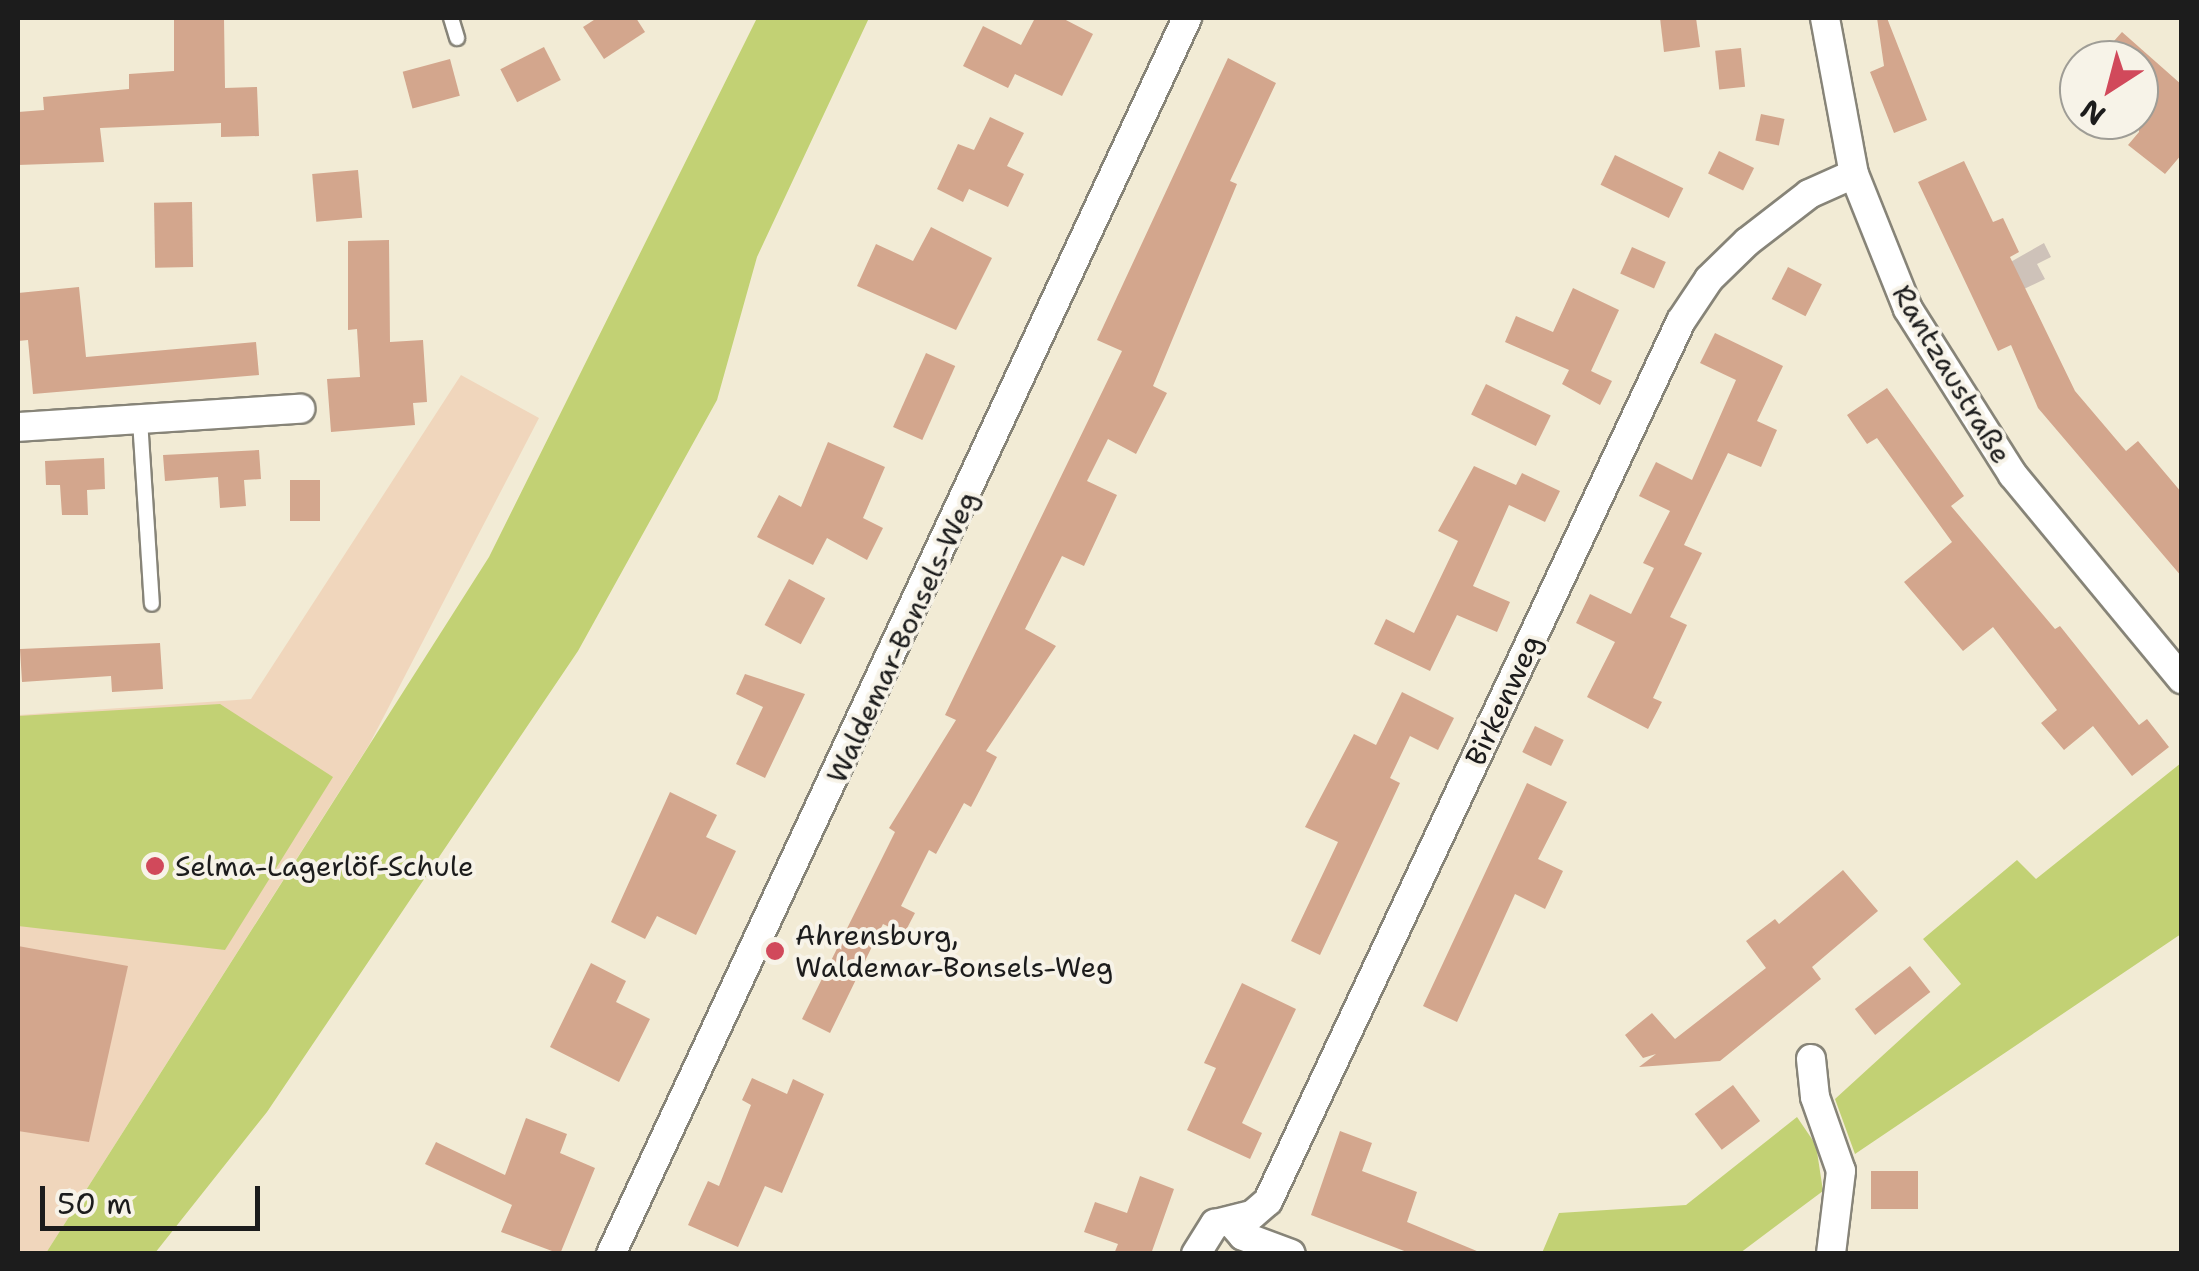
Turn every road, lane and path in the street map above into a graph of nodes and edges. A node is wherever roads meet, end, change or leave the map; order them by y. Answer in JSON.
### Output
{"nodes":[{"id":1,"x":450,"y":18,"type":"edge"},
{"id":2,"x":1825,"y":18,"type":"edge"},
{"id":3,"x":1181,"y":19,"type":"edge"},
{"id":4,"x":457,"y":38,"type":"dead end"},
{"id":5,"x":1854,"y":174,"type":"junction"},
{"id":6,"x":300,"y":409,"type":"dead end"},
{"id":7,"x":140,"y":420,"type":"junction"},
{"id":8,"x":18,"y":427,"type":"edge"},
{"id":9,"x":152,"y":604,"type":"dead end"},
{"id":10,"x":2182,"y":679,"type":"edge"},
{"id":11,"x":1811,"y":1059,"type":"dead end"},
{"id":12,"x":1231,"y":1222,"type":"junction"},
{"id":13,"x":611,"y":1254,"type":"edge"},
{"id":14,"x":1196,"y":1254,"type":"edge"},
{"id":15,"x":1291,"y":1254,"type":"edge"},
{"id":16,"x":1831,"y":1254,"type":"edge"}],
"edges":[{"from":1,"to":4,"type":"lane"},
{"from":2,"to":5,"type":"street","name":"Rantzaustraße"},
{"from":3,"to":13,"type":"street","name":"Waldemar-Bonsels-Weg"},
{"from":5,"to":10,"type":"street","name":"Rantzaustraße"},
{"from":5,"to":12,"type":"street","name":"Birkenweg"},
{"from":6,"to":7,"type":"street"},
{"from":7,"to":8,"type":"street"},
{"from":7,"to":9,"type":"lane"},
{"from":11,"to":16,"type":"street"},
{"from":12,"to":14,"type":"street","name":"Birkenweg"},
{"from":12,"to":15,"type":"street"}]}
